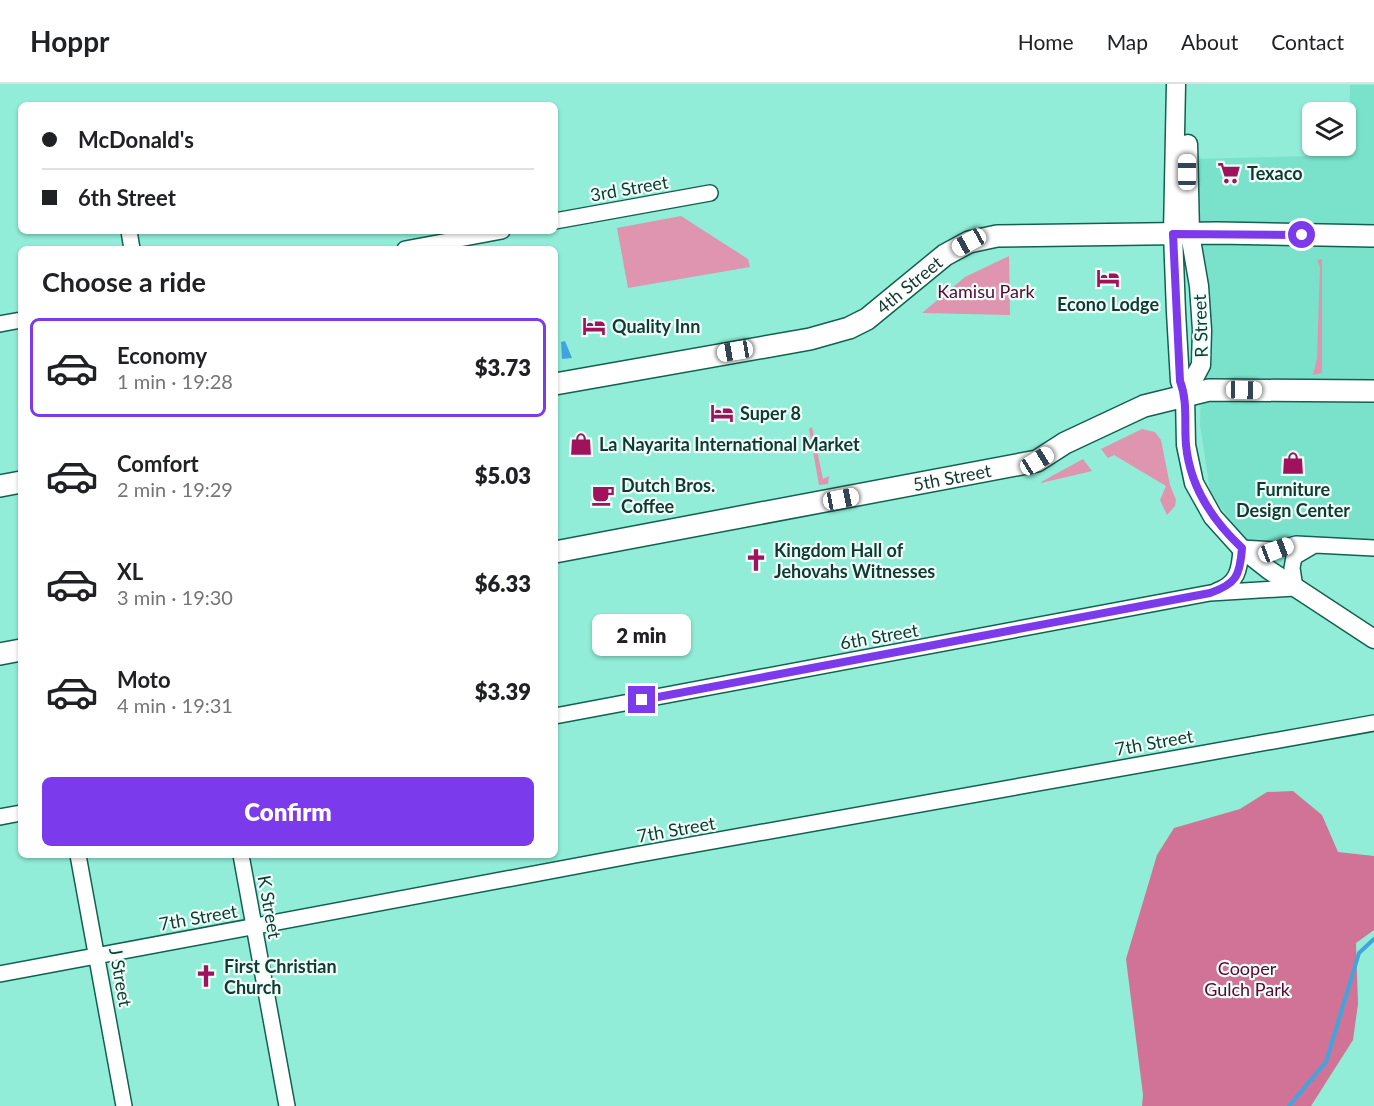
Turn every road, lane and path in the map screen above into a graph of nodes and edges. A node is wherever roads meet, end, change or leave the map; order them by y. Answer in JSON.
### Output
{"nodes":[{"id":1,"x":1176,"y":84,"type":"edge"},
{"id":2,"x":1188,"y":84,"type":"edge"},
{"id":3,"x":710,"y":193,"type":"dead end"},
{"id":4,"x":558,"y":220,"type":"edge"},
{"id":5,"x":486,"y":234,"type":"edge"},
{"id":6,"x":1181,"y":234,"type":"junction"},
{"id":7,"x":1374,"y":236,"type":"edge"},
{"id":8,"x":421,"y":246,"type":"edge"},
{"id":9,"x":18,"y":321,"type":"edge"},
{"id":10,"x":0,"y":324,"type":"edge"},
{"id":11,"x":558,"y":383,"type":"edge"},
{"id":12,"x":1374,"y":390,"type":"edge"},
{"id":13,"x":1185,"y":395,"type":"junction"},
{"id":14,"x":18,"y":483,"type":"edge"},
{"id":15,"x":0,"y":486,"type":"edge"},
{"id":16,"x":1311,"y":547,"type":"junction"},
{"id":17,"x":1242,"y":548,"type":"junction"},
{"id":18,"x":1374,"y":548,"type":"edge"},
{"id":19,"x":558,"y":551,"type":"edge"},
{"id":20,"x":1295,"y":588,"type":"junction"},
{"id":21,"x":1210,"y":593,"type":"junction"},
{"id":22,"x":1374,"y":639,"type":"edge"},
{"id":23,"x":18,"y":651,"type":"edge"},
{"id":24,"x":0,"y":654,"type":"edge"},
{"id":25,"x":558,"y":715,"type":"edge"},
{"id":26,"x":1369,"y":722,"type":"edge"},
{"id":27,"x":18,"y":814,"type":"edge"},
{"id":28,"x":0,"y":817,"type":"edge"},
{"id":29,"x":79,"y":858,"type":"edge"},
{"id":30,"x":242,"y":858,"type":"edge"},
{"id":31,"x":253,"y":927,"type":"junction"},
{"id":32,"x":97,"y":956,"type":"junction"},
{"id":33,"x":0,"y":974,"type":"edge"},
{"id":34,"x":124,"y":1106,"type":"edge"},
{"id":35,"x":287,"y":1106,"type":"edge"}],
"edges":[{"from":1,"to":6,"type":"main road","name":"R Street"},
{"from":2,"to":6,"type":"main road","name":"R Street"},
{"from":3,"to":4,"type":"street","name":"3rd Street"},
{"from":5,"to":8,"type":"street"},
{"from":6,"to":7,"type":"highway","name":"4th Street"},
{"from":6,"to":11,"type":"highway","name":"4th Street"},
{"from":6,"to":13,"type":"main road","name":"R Street"},
{"from":6,"to":13,"type":"main road","name":"R Street"},
{"from":9,"to":10,"type":"street"},
{"from":12,"to":13,"type":"highway","name":"5th Street"},
{"from":13,"to":17,"type":"main road"},
{"from":13,"to":19,"type":"highway","name":"5th Street"},
{"from":14,"to":15,"type":"highway"},
{"from":16,"to":17,"type":"street"},
{"from":16,"to":18,"type":"street"},
{"from":16,"to":20,"type":"street"},
{"from":17,"to":20,"type":"main road"},
{"from":17,"to":21,"type":"street"},
{"from":20,"to":21,"type":"street"},
{"from":20,"to":22,"type":"main road"},
{"from":21,"to":25,"type":"street","name":"6th Street"},
{"from":23,"to":24,"type":"highway"},
{"from":26,"to":31,"type":"street","name":"7th Street"},
{"from":27,"to":28,"type":"street"},
{"from":29,"to":32,"type":"street","name":"J Street"},
{"from":30,"to":31,"type":"street","name":"K Street"},
{"from":31,"to":32,"type":"street","name":"7th Street"},
{"from":31,"to":35,"type":"street","name":"K Street"},
{"from":32,"to":33,"type":"street","name":"7th Street"},
{"from":32,"to":34,"type":"street","name":"J Street"}]}
